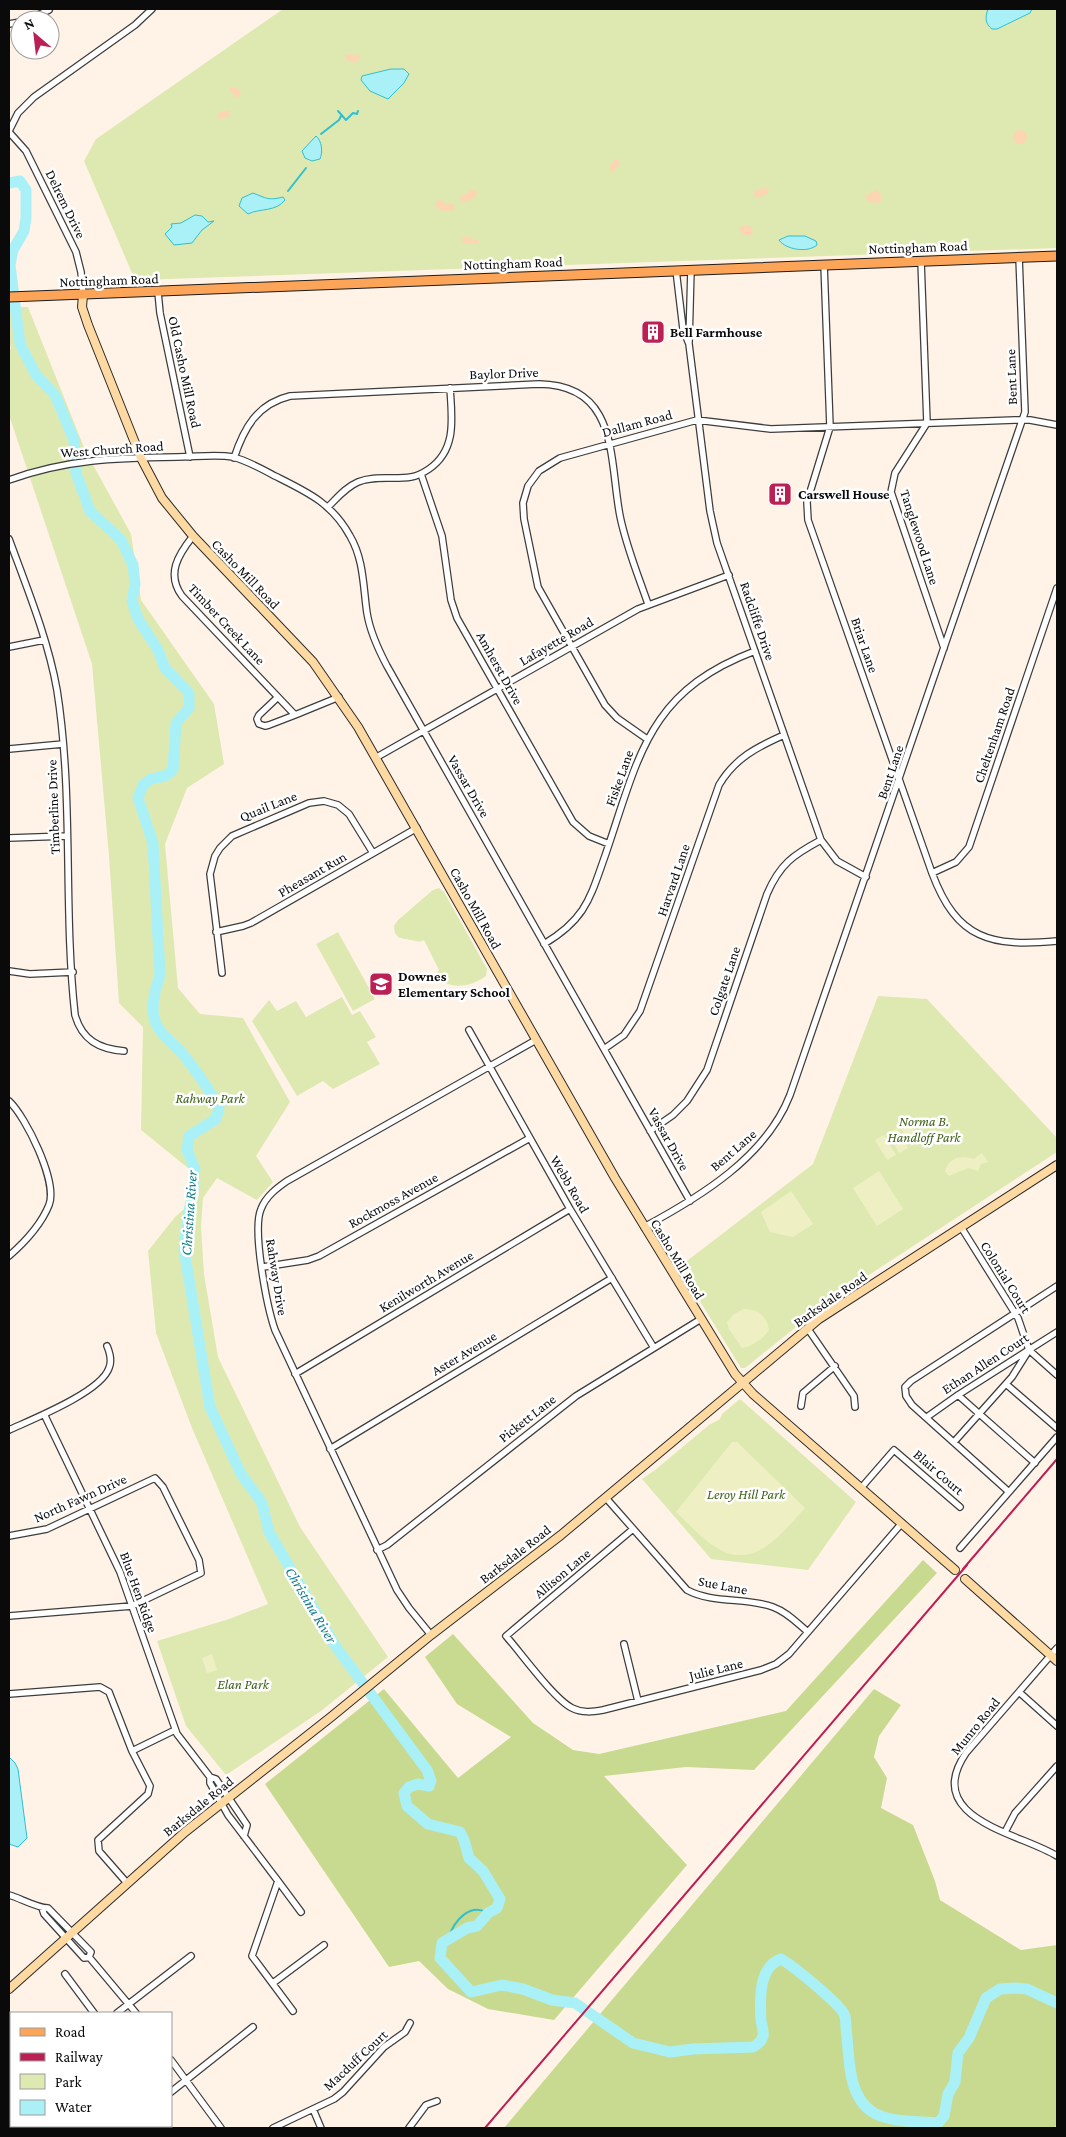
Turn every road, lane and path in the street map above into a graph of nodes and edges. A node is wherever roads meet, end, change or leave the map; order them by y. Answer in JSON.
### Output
{"nodes":[{"id":1,"x":152,"y":9,"type":"edge"},
{"id":2,"x":9,"y":131,"type":"edge"},
{"id":3,"x":1057,"y":256,"type":"edge"},
{"id":4,"x":1019,"y":257,"type":"junction"},
{"id":5,"x":921,"y":261,"type":"junction"},
{"id":6,"x":824,"y":264,"type":"junction"},
{"id":7,"x":691,"y":269,"type":"junction"},
{"id":8,"x":676,"y":270,"type":"junction"},
{"id":9,"x":158,"y":292,"type":"junction"},
{"id":10,"x":83,"y":295,"type":"junction"},
{"id":11,"x":9,"y":298,"type":"edge"},
{"id":12,"x":689,"y":344,"type":"junction"},
{"id":13,"x":450,"y":388,"type":"junction"},
{"id":14,"x":698,"y":420,"type":"junction"},
{"id":15,"x":1022,"y":420,"type":"junction"},
{"id":16,"x":927,"y":423,"type":"junction"},
{"id":17,"x":1057,"y":425,"type":"edge"},
{"id":18,"x":830,"y":427,"type":"junction"},
{"id":19,"x":610,"y":444,"type":"junction"},
{"id":20,"x":190,"y":457,"type":"junction"},
{"id":21,"x":141,"y":458,"type":"junction"},
{"id":22,"x":234,"y":458,"type":"junction"},
{"id":23,"x":421,"y":474,"type":"junction"},
{"id":24,"x":9,"y":480,"type":"edge"},
{"id":25,"x":328,"y":506,"type":"junction"},
{"id":26,"x":193,"y":536,"type":"junction"},
{"id":27,"x":9,"y":539,"type":"edge"},
{"id":28,"x":729,"y":576,"type":"junction"},
{"id":29,"x":1057,"y":588,"type":"edge"},
{"id":30,"x":648,"y":604,"type":"junction"},
{"id":31,"x":44,"y":640,"type":"junction"},
{"id":32,"x":9,"y":646,"type":"edge"},
{"id":33,"x":570,"y":647,"type":"junction"},
{"id":34,"x":944,"y":648,"type":"junction"},
{"id":35,"x":755,"y":651,"type":"junction"},
{"id":36,"x":497,"y":689,"type":"junction"},
{"id":37,"x":278,"y":697,"type":"junction"},
{"id":38,"x":339,"y":697,"type":"junction"},
{"id":39,"x":295,"y":715,"type":"junction"},
{"id":40,"x":424,"y":730,"type":"junction"},
{"id":41,"x":784,"y":735,"type":"junction"},
{"id":42,"x":647,"y":739,"type":"junction"},
{"id":43,"x":64,"y":744,"type":"junction"},
{"id":44,"x":9,"y":749,"type":"edge"},
{"id":45,"x":377,"y":757,"type":"junction"},
{"id":46,"x":900,"y":782,"type":"junction"},
{"id":47,"x":417,"y":828,"type":"junction"},
{"id":48,"x":67,"y":836,"type":"junction"},
{"id":49,"x":9,"y":838,"type":"edge"},
{"id":50,"x":822,"y":840,"type":"junction"},
{"id":51,"x":609,"y":844,"type":"junction"},
{"id":52,"x":373,"y":853,"type":"junction"},
{"id":53,"x":932,"y":873,"type":"junction"},
{"id":54,"x":866,"y":877,"type":"junction"},
{"id":55,"x":216,"y":932,"type":"junction"},
{"id":56,"x":1057,"y":941,"type":"edge"},
{"id":57,"x":544,"y":944,"type":"junction"},
{"id":58,"x":9,"y":971,"type":"edge"},
{"id":59,"x":73,"y":972,"type":"junction"},
{"id":60,"x":222,"y":973,"type":"dead end"},
{"id":61,"x":469,"y":1030,"type":"dead end"},
{"id":62,"x":536,"y":1040,"type":"junction"},
{"id":63,"x":604,"y":1049,"type":"junction"},
{"id":64,"x":124,"y":1051,"type":"dead end"},
{"id":65,"x":489,"y":1066,"type":"junction"},
{"id":66,"x":9,"y":1101,"type":"edge"},
{"id":67,"x":650,"y":1131,"type":"junction"},
{"id":68,"x":530,"y":1138,"type":"junction"},
{"id":69,"x":1057,"y":1166,"type":"edge"},
{"id":70,"x":690,"y":1201,"type":"junction"},
{"id":71,"x":570,"y":1209,"type":"junction"},
{"id":72,"x":644,"y":1227,"type":"junction"},
{"id":73,"x":961,"y":1227,"type":"junction"},
{"id":74,"x":9,"y":1256,"type":"edge"},
{"id":75,"x":262,"y":1267,"type":"junction"},
{"id":76,"x":612,"y":1278,"type":"junction"},
{"id":77,"x":1057,"y":1286,"type":"edge"},
{"id":78,"x":1015,"y":1313,"type":"junction"},
{"id":79,"x":701,"y":1320,"type":"junction"},
{"id":80,"x":808,"y":1329,"type":"junction"},
{"id":81,"x":1057,"y":1332,"type":"edge"},
{"id":82,"x":107,"y":1346,"type":"dead end"},
{"id":83,"x":654,"y":1348,"type":"junction"},
{"id":84,"x":1029,"y":1350,"type":"junction"},
{"id":85,"x":835,"y":1366,"type":"junction"},
{"id":86,"x":295,"y":1374,"type":"junction"},
{"id":87,"x":1057,"y":1375,"type":"edge"},
{"id":88,"x":742,"y":1384,"type":"junction"},
{"id":89,"x":1006,"y":1384,"type":"junction"},
{"id":90,"x":958,"y":1395,"type":"junction"},
{"id":91,"x":801,"y":1406,"type":"dead end"},
{"id":92,"x":855,"y":1407,"type":"dead end"},
{"id":93,"x":44,"y":1414,"type":"junction"},
{"id":94,"x":979,"y":1414,"type":"junction"},
{"id":95,"x":927,"y":1417,"type":"junction"},
{"id":96,"x":1057,"y":1428,"type":"edge"},
{"id":97,"x":9,"y":1430,"type":"edge"},
{"id":98,"x":1057,"y":1438,"type":"edge"},
{"id":99,"x":954,"y":1442,"type":"junction"},
{"id":100,"x":330,"y":1448,"type":"junction"},
{"id":101,"x":1035,"y":1463,"type":"junction"},
{"id":102,"x":861,"y":1488,"type":"junction"},
{"id":103,"x":1009,"y":1492,"type":"junction"},
{"id":104,"x":606,"y":1498,"type":"junction"},
{"id":105,"x":960,"y":1507,"type":"dead end"},
{"id":106,"x":90,"y":1509,"type":"junction"},
{"id":107,"x":902,"y":1523,"type":"junction"},
{"id":108,"x":633,"y":1529,"type":"junction"},
{"id":109,"x":9,"y":1536,"type":"edge"},
{"id":110,"x":960,"y":1548,"type":"dead end"},
{"id":111,"x":378,"y":1550,"type":"junction"},
{"id":112,"x":955,"y":1570,"type":"dead end"},
{"id":113,"x":965,"y":1579,"type":"dead end"},
{"id":114,"x":132,"y":1606,"type":"junction"},
{"id":115,"x":9,"y":1616,"type":"edge"},
{"id":116,"x":808,"y":1632,"type":"junction"},
{"id":117,"x":431,"y":1635,"type":"junction"},
{"id":118,"x":506,"y":1636,"type":"joint"},
{"id":119,"x":624,"y":1644,"type":"dead end"},
{"id":120,"x":1057,"y":1648,"type":"edge"},
{"id":121,"x":1051,"y":1655,"type":"junction"},
{"id":122,"x":1057,"y":1661,"type":"edge"},
{"id":123,"x":1019,"y":1692,"type":"junction"},
{"id":124,"x":9,"y":1694,"type":"edge"},
{"id":125,"x":638,"y":1701,"type":"junction"},
{"id":126,"x":1057,"y":1726,"type":"edge"},
{"id":127,"x":175,"y":1730,"type":"junction"},
{"id":128,"x":132,"y":1751,"type":"junction"},
{"id":129,"x":1057,"y":1766,"type":"edge"},
{"id":130,"x":210,"y":1778,"type":"junction"},
{"id":131,"x":229,"y":1797,"type":"junction"},
{"id":132,"x":222,"y":1803,"type":"junction"},
{"id":133,"x":1005,"y":1832,"type":"junction"},
{"id":134,"x":244,"y":1836,"type":"junction"},
{"id":135,"x":1057,"y":1856,"type":"edge"},
{"id":136,"x":278,"y":1881,"type":"junction"},
{"id":137,"x":127,"y":1883,"type":"junction"},
{"id":138,"x":9,"y":1895,"type":"edge"},
{"id":139,"x":42,"y":1908,"type":"junction"},
{"id":140,"x":301,"y":1912,"type":"dead end"},
{"id":141,"x":73,"y":1932,"type":"junction"},
{"id":142,"x":66,"y":1938,"type":"junction"},
{"id":143,"x":324,"y":1945,"type":"dead end"},
{"id":144,"x":90,"y":1956,"type":"junction"},
{"id":145,"x":190,"y":1956,"type":"dead end"},
{"id":146,"x":65,"y":1974,"type":"dead end"},
{"id":147,"x":272,"y":1983,"type":"junction"},
{"id":148,"x":9,"y":1989,"type":"edge"},
{"id":149,"x":129,"y":2004,"type":"junction"},
{"id":150,"x":293,"y":2011,"type":"dead end"},
{"id":151,"x":93,"y":2012,"type":"edge"},
{"id":152,"x":117,"y":2012,"type":"edge"},
{"id":153,"x":135,"y":2012,"type":"edge"},
{"id":154,"x":410,"y":2023,"type":"dead end"},
{"id":155,"x":253,"y":2027,"type":"dead end"},
{"id":156,"x":172,"y":2061,"type":"edge"},
{"id":157,"x":187,"y":2081,"type":"junction"},
{"id":158,"x":172,"y":2091,"type":"edge"},
{"id":159,"x":437,"y":2101,"type":"dead end"},
{"id":160,"x":313,"y":2109,"type":"junction"},
{"id":161,"x":221,"y":2128,"type":"edge"},
{"id":162,"x":273,"y":2128,"type":"edge"},
{"id":163,"x":321,"y":2128,"type":"edge"},
{"id":164,"x":409,"y":2128,"type":"edge"}],
"edges":[{"from":1,"to":2,"type":"street"},
{"from":2,"to":10,"type":"street","name":"Delrem Drive"},
{"from":3,"to":4,"type":"main road","name":"Nottingham Road"},
{"from":4,"to":5,"type":"main road","name":"Nottingham Road"},
{"from":4,"to":15,"type":"street","name":"Bent Lane"},
{"from":5,"to":6,"type":"main road","name":"Nottingham Road"},
{"from":5,"to":16,"type":"street"},
{"from":6,"to":7,"type":"main road","name":"Nottingham Road"},
{"from":6,"to":18,"type":"street","name":"Briar Lane"},
{"from":7,"to":8,"type":"main road","name":"Nottingham Road"},
{"from":7,"to":12,"type":"street","name":"Radcliffe Drive"},
{"from":8,"to":9,"type":"main road","name":"Nottingham Road"},
{"from":8,"to":12,"type":"street","name":"Radcliffe Drive"},
{"from":9,"to":10,"type":"main road","name":"Nottingham Road"},
{"from":9,"to":20,"type":"street","name":"Old Casho Mill Road"},
{"from":10,"to":11,"type":"main road","name":"Nottingham Road"},
{"from":10,"to":21,"type":"street","name":"Casho Mill Road"},
{"from":12,"to":14,"type":"street","name":"Radcliffe Drive"},
{"from":13,"to":19,"type":"street","name":"Baylor Drive"},
{"from":13,"to":22,"type":"street","name":"Baylor Drive"},
{"from":13,"to":23,"type":"street"},
{"from":14,"to":18,"type":"street","name":"Dallam Road"},
{"from":14,"to":19,"type":"street","name":"Dallam Road"},
{"from":14,"to":28,"type":"street","name":"Radcliffe Drive"},
{"from":15,"to":16,"type":"street","name":"Dallam Road"},
{"from":15,"to":17,"type":"street","name":"Dallam Road"},
{"from":15,"to":34,"type":"street","name":"Bent Lane"},
{"from":16,"to":18,"type":"street","name":"Dallam Road"},
{"from":16,"to":34,"type":"street","name":"Tanglewood Lane"},
{"from":18,"to":46,"type":"street","name":"Briar Lane"},
{"from":19,"to":30,"type":"street","name":"Baylor Drive"},
{"from":19,"to":33,"type":"street","name":"Dallam Road"},
{"from":20,"to":21,"type":"street","name":"West Church Road"},
{"from":20,"to":22,"type":"street","name":"Vassar Drive"},
{"from":21,"to":24,"type":"street","name":"West Church Road"},
{"from":21,"to":26,"type":"street","name":"Casho Mill Road"},
{"from":22,"to":25,"type":"street","name":"Vassar Drive"},
{"from":23,"to":25,"type":"street"},
{"from":23,"to":36,"type":"street","name":"Amherst Drive"},
{"from":25,"to":40,"type":"street","name":"Vassar Drive"},
{"from":26,"to":37,"type":"street","name":"Timber Creek Lane"},
{"from":26,"to":38,"type":"street","name":"Casho Mill Road"},
{"from":27,"to":31,"type":"street","name":"Timberline Drive"},
{"from":28,"to":30,"type":"street","name":"Lafayette Road"},
{"from":28,"to":35,"type":"street","name":"Radcliffe Drive"},
{"from":29,"to":53,"type":"street","name":"Cheltenham Road"},
{"from":30,"to":33,"type":"street","name":"Lafayette Road"},
{"from":31,"to":32,"type":"street"},
{"from":31,"to":43,"type":"street","name":"Timberline Drive"},
{"from":33,"to":36,"type":"street","name":"Lafayette Road"},
{"from":33,"to":42,"type":"street","name":"Dallam Road"},
{"from":34,"to":46,"type":"street","name":"Bent Lane"},
{"from":35,"to":41,"type":"street","name":"Radcliffe Drive"},
{"from":35,"to":42,"type":"street","name":"Fiske Lane"},
{"from":36,"to":40,"type":"street","name":"Lafayette Road"},
{"from":36,"to":51,"type":"street","name":"Amherst Drive"},
{"from":37,"to":39,"type":"street","name":"Timber Creek Lane"},
{"from":37,"to":39,"type":"street"},
{"from":38,"to":39,"type":"street"},
{"from":38,"to":45,"type":"street","name":"Casho Mill Road"},
{"from":40,"to":45,"type":"street","name":"Lafayette Road"},
{"from":40,"to":57,"type":"street","name":"Vassar Drive"},
{"from":41,"to":50,"type":"street","name":"Radcliffe Drive"},
{"from":41,"to":63,"type":"street","name":"Harvard Lane"},
{"from":42,"to":51,"type":"street","name":"Fiske Lane"},
{"from":43,"to":44,"type":"street"},
{"from":43,"to":48,"type":"street","name":"Timberline Drive"},
{"from":45,"to":47,"type":"street","name":"Casho Mill Road"},
{"from":46,"to":53,"type":"street","name":"Briar Lane"},
{"from":46,"to":54,"type":"street","name":"Bent Lane"},
{"from":47,"to":52,"type":"street","name":"Pheasant Run"},
{"from":47,"to":62,"type":"street","name":"Casho Mill Road"},
{"from":48,"to":49,"type":"street"},
{"from":48,"to":59,"type":"street","name":"Timberline Drive"},
{"from":50,"to":54,"type":"street","name":"Radcliffe Drive"},
{"from":50,"to":67,"type":"street","name":"Colgate Lane"},
{"from":51,"to":57,"type":"street","name":"Fiske Lane"},
{"from":52,"to":55,"type":"street","name":"Pheasant Run"},
{"from":52,"to":55,"type":"street","name":"Quail Lane"},
{"from":53,"to":56,"type":"street","name":"Briar Lane"},
{"from":54,"to":70,"type":"street","name":"Bent Lane"},
{"from":55,"to":60,"type":"street","name":"Quail Lane"},
{"from":57,"to":63,"type":"street","name":"Vassar Drive"},
{"from":58,"to":59,"type":"street"},
{"from":59,"to":64,"type":"street","name":"Timberline Drive"},
{"from":61,"to":65,"type":"street","name":"Webb Road"},
{"from":62,"to":65,"type":"street","name":"Rahway Drive"},
{"from":62,"to":72,"type":"street","name":"Casho Mill Road"},
{"from":63,"to":67,"type":"street","name":"Vassar Drive"},
{"from":65,"to":68,"type":"street","name":"Webb Road"},
{"from":65,"to":75,"type":"street","name":"Rahway Drive"},
{"from":66,"to":74,"type":"street"},
{"from":67,"to":70,"type":"street","name":"Vassar Drive"},
{"from":68,"to":71,"type":"street","name":"Webb Road"},
{"from":68,"to":75,"type":"street","name":"Rockmoss Avenue"},
{"from":69,"to":73,"type":"street","name":"Barksdale Road"},
{"from":70,"to":72,"type":"street","name":"Bent Lane"},
{"from":71,"to":76,"type":"street","name":"Webb Road"},
{"from":71,"to":86,"type":"street","name":"Kenilworth Avenue"},
{"from":72,"to":79,"type":"street","name":"Casho Mill Road"},
{"from":73,"to":78,"type":"street","name":"Colonial Court"},
{"from":73,"to":80,"type":"street","name":"Barksdale Road"},
{"from":75,"to":86,"type":"street","name":"Rahway Drive"},
{"from":76,"to":83,"type":"street","name":"Webb Road"},
{"from":76,"to":100,"type":"street","name":"Aster Avenue"},
{"from":77,"to":78,"type":"street"},
{"from":78,"to":84,"type":"street","name":"Colonial Court"},
{"from":78,"to":95,"type":"street"},
{"from":79,"to":83,"type":"street","name":"Pickett Lane"},
{"from":79,"to":88,"type":"street","name":"Casho Mill Road"},
{"from":80,"to":85,"type":"street"},
{"from":80,"to":88,"type":"street","name":"Barksdale Road"},
{"from":81,"to":84,"type":"street","name":"Ethan Allen Court"},
{"from":82,"to":93,"type":"street"},
{"from":83,"to":111,"type":"street","name":"Pickett Lane"},
{"from":84,"to":87,"type":"street"},
{"from":84,"to":89,"type":"street"},
{"from":84,"to":90,"type":"street","name":"Ethan Allen Court"},
{"from":85,"to":91,"type":"street"},
{"from":85,"to":92,"type":"street"},
{"from":86,"to":100,"type":"street","name":"Rahway Drive"},
{"from":88,"to":102,"type":"street","name":"Casho Mill Road"},
{"from":88,"to":104,"type":"street","name":"Barksdale Road"},
{"from":89,"to":94,"type":"street"},
{"from":89,"to":96,"type":"street"},
{"from":90,"to":94,"type":"street"},
{"from":90,"to":95,"type":"street","name":"Ethan Allen Court"},
{"from":93,"to":97,"type":"street"},
{"from":93,"to":106,"type":"street","name":"Blue Hen Ridge"},
{"from":94,"to":99,"type":"street"},
{"from":94,"to":101,"type":"street"},
{"from":95,"to":99,"type":"street"},
{"from":98,"to":101,"type":"street"},
{"from":99,"to":103,"type":"street"},
{"from":100,"to":111,"type":"street","name":"Rahway Drive"},
{"from":101,"to":103,"type":"street"},
{"from":102,"to":105,"type":"street","name":"Blair Court"},
{"from":102,"to":107,"type":"street","name":"Casho Mill Road"},
{"from":103,"to":110,"type":"street"},
{"from":104,"to":108,"type":"street","name":"Sue Lane"},
{"from":104,"to":117,"type":"street","name":"Barksdale Road"},
{"from":106,"to":109,"type":"street","name":"North Fawn Drive"},
{"from":106,"to":114,"type":"street","name":"Blue Hen Ridge"},
{"from":106,"to":114,"type":"street","name":"North Fawn Drive"},
{"from":107,"to":112,"type":"street","name":"Casho Mill Road"},
{"from":107,"to":116,"type":"street","name":"Julie Lane"},
{"from":108,"to":116,"type":"street","name":"Sue Lane"},
{"from":108,"to":118,"type":"street","name":"Allison Lane"},
{"from":111,"to":117,"type":"street","name":"Rahway Drive"},
{"from":113,"to":121,"type":"street"},
{"from":114,"to":115,"type":"street"},
{"from":114,"to":127,"type":"street","name":"Blue Hen Ridge"},
{"from":116,"to":125,"type":"street","name":"Julie Lane"},
{"from":117,"to":131,"type":"street","name":"Barksdale Road"},
{"from":118,"to":125,"type":"street","name":"Julie Lane"},
{"from":119,"to":125,"type":"street"},
{"from":120,"to":121,"type":"street","name":"Munro Road"},
{"from":121,"to":122,"type":"street"},
{"from":121,"to":123,"type":"street","name":"Munro Road"},
{"from":123,"to":126,"type":"street"},
{"from":123,"to":133,"type":"street","name":"Munro Road"},
{"from":124,"to":128,"type":"street"},
{"from":127,"to":128,"type":"street"},
{"from":127,"to":130,"type":"street","name":"Blue Hen Ridge"},
{"from":128,"to":137,"type":"street"},
{"from":129,"to":133,"type":"street"},
{"from":130,"to":131,"type":"street","name":"Blue Hen Ridge"},
{"from":130,"to":132,"type":"street","name":"Blue Hen Ridge"},
{"from":131,"to":132,"type":"street","name":"Barksdale Road"},
{"from":131,"to":134,"type":"street","name":"Blue Hen Ridge"},
{"from":132,"to":134,"type":"street","name":"Blue Hen Ridge"},
{"from":132,"to":137,"type":"street","name":"Barksdale Road"},
{"from":133,"to":135,"type":"street","name":"Munro Road"},
{"from":134,"to":136,"type":"street","name":"Blue Hen Ridge"},
{"from":136,"to":140,"type":"street","name":"Blue Hen Ridge"},
{"from":136,"to":147,"type":"street"},
{"from":137,"to":141,"type":"street","name":"Barksdale Road"},
{"from":138,"to":139,"type":"street"},
{"from":139,"to":141,"type":"street"},
{"from":139,"to":142,"type":"street"},
{"from":141,"to":142,"type":"street","name":"Barksdale Road"},
{"from":141,"to":144,"type":"street"},
{"from":142,"to":144,"type":"street"},
{"from":142,"to":148,"type":"street","name":"Barksdale Road"},
{"from":143,"to":147,"type":"street"},
{"from":144,"to":149,"type":"street"},
{"from":145,"to":149,"type":"street"},
{"from":146,"to":151,"type":"street"},
{"from":147,"to":150,"type":"street"},
{"from":149,"to":152,"type":"street"},
{"from":149,"to":153,"type":"street"},
{"from":154,"to":160,"type":"street","name":"Macduff Court"},
{"from":155,"to":157,"type":"street"},
{"from":156,"to":157,"type":"street"},
{"from":157,"to":158,"type":"street"},
{"from":157,"to":161,"type":"street"},
{"from":159,"to":164,"type":"street"},
{"from":160,"to":162,"type":"street","name":"Macduff Court"},
{"from":160,"to":163,"type":"street"}]}
